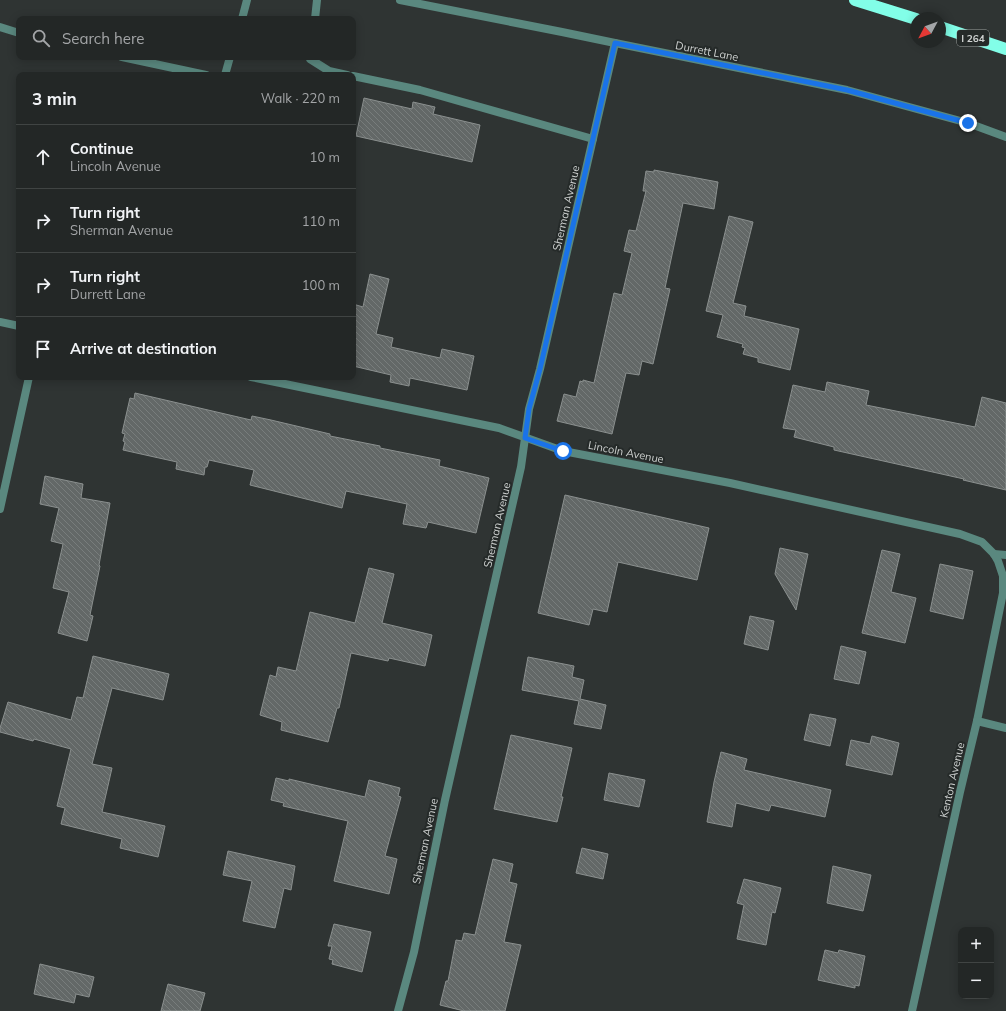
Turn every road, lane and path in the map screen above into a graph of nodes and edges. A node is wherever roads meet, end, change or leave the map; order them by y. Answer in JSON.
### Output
{"nodes":[{"id":1,"x":247,"y":0,"type":"edge"},
{"id":2,"x":317,"y":0,"type":"edge"},
{"id":3,"x":400,"y":0,"type":"edge"},
{"id":4,"x":856,"y":0,"type":"edge"},
{"id":5,"x":243,"y":16,"type":"edge"},
{"id":6,"x":315,"y":16,"type":"edge"},
{"id":7,"x":910,"y":17,"type":"edge"},
{"id":8,"x":0,"y":27,"type":"edge"},
{"id":9,"x":946,"y":29,"type":"edge"},
{"id":10,"x":16,"y":32,"type":"edge"},
{"id":11,"x":615,"y":43,"type":"junction"},
{"id":12,"x":1006,"y":49,"type":"edge"},
{"id":13,"x":136,"y":60,"type":"edge"},
{"id":14,"x":229,"y":60,"type":"edge"},
{"id":15,"x":312,"y":60,"type":"edge"},
{"id":16,"x":192,"y":72,"type":"edge"},
{"id":17,"x":226,"y":72,"type":"edge"},
{"id":18,"x":334,"y":72,"type":"edge"},
{"id":19,"x":356,"y":77,"type":"edge"},
{"id":20,"x":1006,"y":137,"type":"edge"},
{"id":21,"x":593,"y":139,"type":"junction"},
{"id":22,"x":0,"y":322,"type":"edge"},
{"id":23,"x":16,"y":325,"type":"edge"},
{"id":24,"x":28,"y":380,"type":"edge"},
{"id":25,"x":266,"y":380,"type":"edge"},
{"id":26,"x":525,"y":438,"type":"junction"},
{"id":27,"x":0,"y":509,"type":"edge"},
{"id":28,"x":994,"y":554,"type":"junction"},
{"id":29,"x":1006,"y":555,"type":"edge"},
{"id":30,"x":978,"y":721,"type":"junction"},
{"id":31,"x":1006,"y":728,"type":"edge"},
{"id":32,"x":398,"y":1011,"type":"edge"},
{"id":33,"x":912,"y":1011,"type":"edge"}],
"edges":[{"from":1,"to":5,"type":"street"},
{"from":2,"to":6,"type":"street"},
{"from":3,"to":11,"type":"street","name":"Durrett Lane"},
{"from":4,"to":7,"type":"highway"},
{"from":8,"to":10,"type":"street"},
{"from":9,"to":12,"type":"highway","number":"I 264"},
{"from":11,"to":20,"type":"street","name":"Durrett Lane"},
{"from":11,"to":21,"type":"street","name":"Sherman Avenue"},
{"from":13,"to":16,"type":"street"},
{"from":14,"to":17,"type":"street"},
{"from":15,"to":18,"type":"street"},
{"from":19,"to":21,"type":"street"},
{"from":21,"to":26,"type":"street","name":"Sherman Avenue"},
{"from":22,"to":23,"type":"street"},
{"from":24,"to":27,"type":"street"},
{"from":25,"to":26,"type":"street","name":"Lincoln Avenue"},
{"from":26,"to":28,"type":"street","name":"Lincoln Avenue"},
{"from":26,"to":32,"type":"street","name":"Sherman Avenue"},
{"from":28,"to":29,"type":"street"},
{"from":28,"to":30,"type":"street","name":"Kenton Avenue"},
{"from":30,"to":31,"type":"street"},
{"from":30,"to":33,"type":"street","name":"Kenton Avenue"}]}
